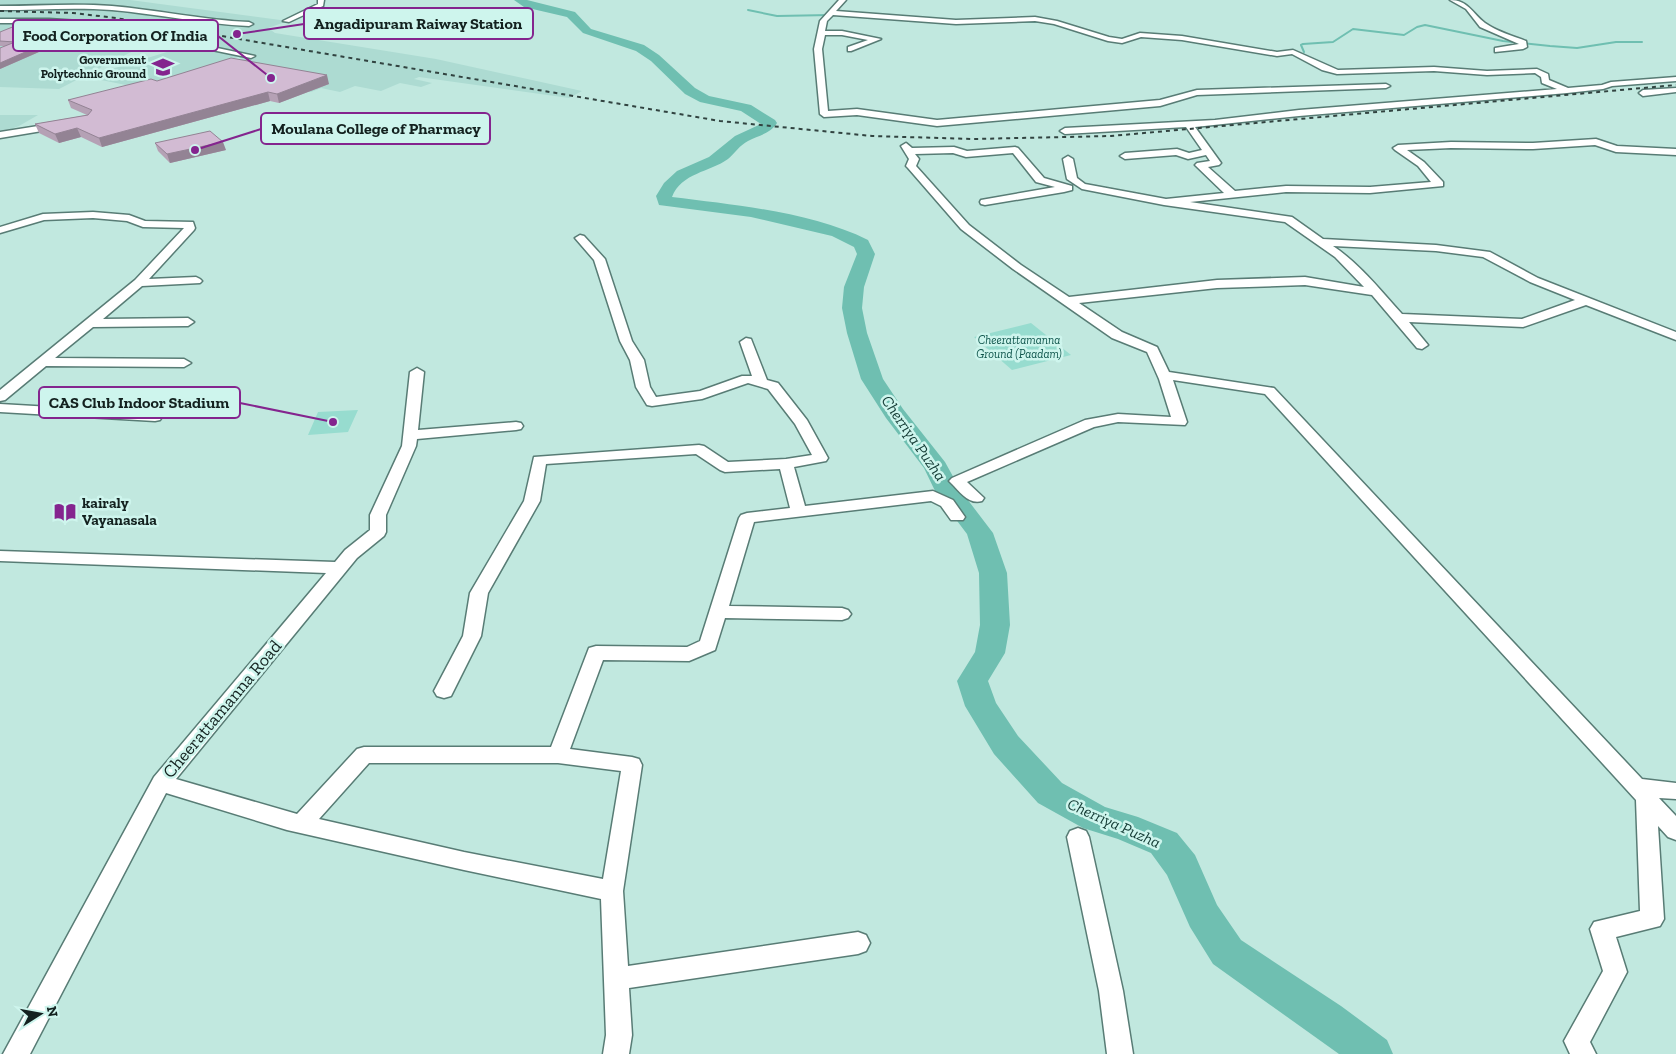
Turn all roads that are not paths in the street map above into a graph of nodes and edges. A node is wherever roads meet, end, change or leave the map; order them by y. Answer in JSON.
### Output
{"nodes":[{"id":1,"x":310,"y":0,"type":"edge"},
{"id":2,"x":320,"y":0,"type":"edge"},
{"id":3,"x":843,"y":0,"type":"edge"},
{"id":4,"x":1453,"y":0,"type":"edge"},
{"id":5,"x":0,"y":8,"type":"edge"},
{"id":6,"x":871,"y":8,"type":"dead end"},
{"id":7,"x":904,"y":8,"type":"dead end"},
{"id":8,"x":831,"y":13,"type":"junction"},
{"id":9,"x":868,"y":16,"type":"junction"},
{"id":10,"x":906,"y":20,"type":"junction"},
{"id":11,"x":0,"y":21,"type":"edge"},
{"id":12,"x":287,"y":21,"type":"dead end"},
{"id":13,"x":249,"y":24,"type":"dead end"},
{"id":14,"x":822,"y":33,"type":"junction"},
{"id":15,"x":851,"y":49,"type":"dead end"},
{"id":16,"x":251,"y":56,"type":"dead end"},
{"id":17,"x":1357,"y":70,"type":"junction"},
{"id":18,"x":1537,"y":70,"type":"junction"},
{"id":19,"x":1676,"y":79,"type":"edge"},
{"id":20,"x":1383,"y":86,"type":"junction"},
{"id":21,"x":1676,"y":90,"type":"edge"},
{"id":22,"x":1567,"y":91,"type":"junction"},
{"id":23,"x":1643,"y":93,"type":"dead end"},
{"id":24,"x":1393,"y":94,"type":"dead end"},
{"id":25,"x":70,"y":123,"type":"edge"},
{"id":26,"x":1188,"y":124,"type":"junction"},
{"id":27,"x":1065,"y":131,"type":"dead end"},
{"id":28,"x":0,"y":135,"type":"edge"},
{"id":29,"x":1208,"y":152,"type":"junction"},
{"id":30,"x":1676,"y":152,"type":"edge"},
{"id":31,"x":1160,"y":153,"type":"junction"},
{"id":32,"x":1125,"y":156,"type":"dead end"},
{"id":33,"x":1068,"y":160,"type":"dead end"},
{"id":34,"x":1172,"y":166,"type":"dead end"},
{"id":35,"x":1082,"y":186,"type":"junction"},
{"id":36,"x":1068,"y":188,"type":"junction"},
{"id":37,"x":1234,"y":195,"type":"junction"},
{"id":38,"x":985,"y":202,"type":"dead end"},
{"id":39,"x":1164,"y":202,"type":"junction"},
{"id":40,"x":0,"y":230,"type":"edge"},
{"id":41,"x":580,"y":238,"type":"dead end"},
{"id":42,"x":1322,"y":242,"type":"junction"},
{"id":43,"x":196,"y":281,"type":"dead end"},
{"id":44,"x":139,"y":283,"type":"junction"},
{"id":45,"x":1376,"y":292,"type":"junction"},
{"id":46,"x":1068,"y":301,"type":"junction"},
{"id":47,"x":1585,"y":301,"type":"junction"},
{"id":48,"x":1398,"y":318,"type":"junction"},
{"id":49,"x":188,"y":322,"type":"dead end"},
{"id":50,"x":90,"y":323,"type":"junction"},
{"id":51,"x":1676,"y":336,"type":"edge"},
{"id":52,"x":746,"y":342,"type":"dead end"},
{"id":53,"x":1422,"y":345,"type":"dead end"},
{"id":54,"x":42,"y":362,"type":"junction"},
{"id":55,"x":184,"y":363,"type":"dead end"},
{"id":56,"x":417,"y":372,"type":"dead end"},
{"id":57,"x":1164,"y":375,"type":"junction"},
{"id":58,"x":761,"y":383,"type":"junction"},
{"id":59,"x":0,"y":396,"type":"edge"},
{"id":60,"x":0,"y":408,"type":"edge"},
{"id":61,"x":155,"y":417,"type":"dead end"},
{"id":62,"x":516,"y":426,"type":"dead end"},
{"id":63,"x":411,"y":435,"type":"junction"},
{"id":64,"x":786,"y":464,"type":"junction"},
{"id":65,"x":799,"y":512,"type":"junction"},
{"id":66,"x":0,"y":556,"type":"edge"},
{"id":67,"x":340,"y":568,"type":"junction"},
{"id":68,"x":718,"y":612,"type":"junction"},
{"id":69,"x":842,"y":614,"type":"dead end"},
{"id":70,"x":444,"y":691,"type":"dead end"},
{"id":71,"x":558,"y":756,"type":"junction"},
{"id":72,"x":161,"y":783,"type":"junction"},
{"id":73,"x":1676,"y":791,"type":"edge"},
{"id":74,"x":1642,"y":792,"type":"junction"},
{"id":75,"x":302,"y":824,"type":"junction"},
{"id":76,"x":1676,"y":831,"type":"edge"},
{"id":77,"x":1078,"y":837,"type":"dead end"},
{"id":78,"x":612,"y":891,"type":"junction"},
{"id":79,"x":858,"y":943,"type":"dead end"},
{"id":80,"x":616,"y":979,"type":"junction"},
{"id":81,"x":16,"y":1054,"type":"edge"},
{"id":82,"x":616,"y":1054,"type":"edge"},
{"id":83,"x":1120,"y":1054,"type":"edge"},
{"id":84,"x":1583,"y":1054,"type":"edge"}],
"edges":[{"from":1,"to":2,"type":"street"},
{"from":2,"to":12,"type":"street"},
{"from":3,"to":8,"type":"street"},
{"from":4,"to":18,"type":"street"},
{"from":5,"to":13,"type":"street"},
{"from":6,"to":9,"type":"street"},
{"from":7,"to":10,"type":"street"},
{"from":8,"to":9,"type":"street"},
{"from":8,"to":14,"type":"street"},
{"from":9,"to":10,"type":"street"},
{"from":10,"to":17,"type":"street"},
{"from":11,"to":16,"type":"street"},
{"from":14,"to":15,"type":"street"},
{"from":14,"to":20,"type":"street"},
{"from":17,"to":18,"type":"street"},
{"from":17,"to":20,"type":"street"},
{"from":18,"to":22,"type":"street"},
{"from":19,"to":22,"type":"street"},
{"from":20,"to":24,"type":"street"},
{"from":21,"to":23,"type":"street"},
{"from":22,"to":26,"type":"street"},
{"from":25,"to":28,"type":"street"},
{"from":26,"to":27,"type":"street"},
{"from":26,"to":29,"type":"street"},
{"from":29,"to":31,"type":"street"},
{"from":29,"to":37,"type":"street"},
{"from":30,"to":37,"type":"street"},
{"from":31,"to":32,"type":"street"},
{"from":31,"to":34,"type":"street"},
{"from":33,"to":35,"type":"street"},
{"from":35,"to":36,"type":"street"},
{"from":35,"to":39,"type":"street"},
{"from":36,"to":38,"type":"street"},
{"from":36,"to":46,"type":"street"},
{"from":37,"to":39,"type":"street"},
{"from":39,"to":42,"type":"street"},
{"from":40,"to":44,"type":"street"},
{"from":41,"to":58,"type":"street"},
{"from":42,"to":45,"type":"street"},
{"from":42,"to":47,"type":"street"},
{"from":43,"to":44,"type":"street"},
{"from":44,"to":50,"type":"street"},
{"from":45,"to":46,"type":"street"},
{"from":45,"to":48,"type":"street"},
{"from":46,"to":57,"type":"street"},
{"from":47,"to":48,"type":"street"},
{"from":47,"to":51,"type":"street"},
{"from":48,"to":53,"type":"street"},
{"from":49,"to":50,"type":"street"},
{"from":50,"to":54,"type":"street"},
{"from":52,"to":58,"type":"street"},
{"from":54,"to":55,"type":"street"},
{"from":54,"to":59,"type":"street"},
{"from":56,"to":63,"type":"street","name":"Cheerattamanna Road"},
{"from":57,"to":65,"type":"street"},
{"from":57,"to":74,"type":"street"},
{"from":58,"to":64,"type":"street"},
{"from":60,"to":61,"type":"street"},
{"from":62,"to":63,"type":"street"},
{"from":63,"to":67,"type":"street","name":"Cheerattamanna Road"},
{"from":64,"to":65,"type":"street"},
{"from":64,"to":70,"type":"street"},
{"from":65,"to":68,"type":"street"},
{"from":66,"to":67,"type":"street"},
{"from":67,"to":72,"type":"street","name":"Cheerattamanna Road"},
{"from":68,"to":69,"type":"street"},
{"from":68,"to":71,"type":"street"},
{"from":71,"to":75,"type":"street"},
{"from":71,"to":78,"type":"street"},
{"from":72,"to":75,"type":"street"},
{"from":72,"to":81,"type":"street","name":"Cheerattamanna Road"},
{"from":73,"to":74,"type":"street"},
{"from":74,"to":76,"type":"street"},
{"from":74,"to":84,"type":"street"},
{"from":75,"to":78,"type":"street"},
{"from":77,"to":83,"type":"street"},
{"from":78,"to":80,"type":"street"},
{"from":79,"to":80,"type":"street"},
{"from":80,"to":82,"type":"street"}]}
